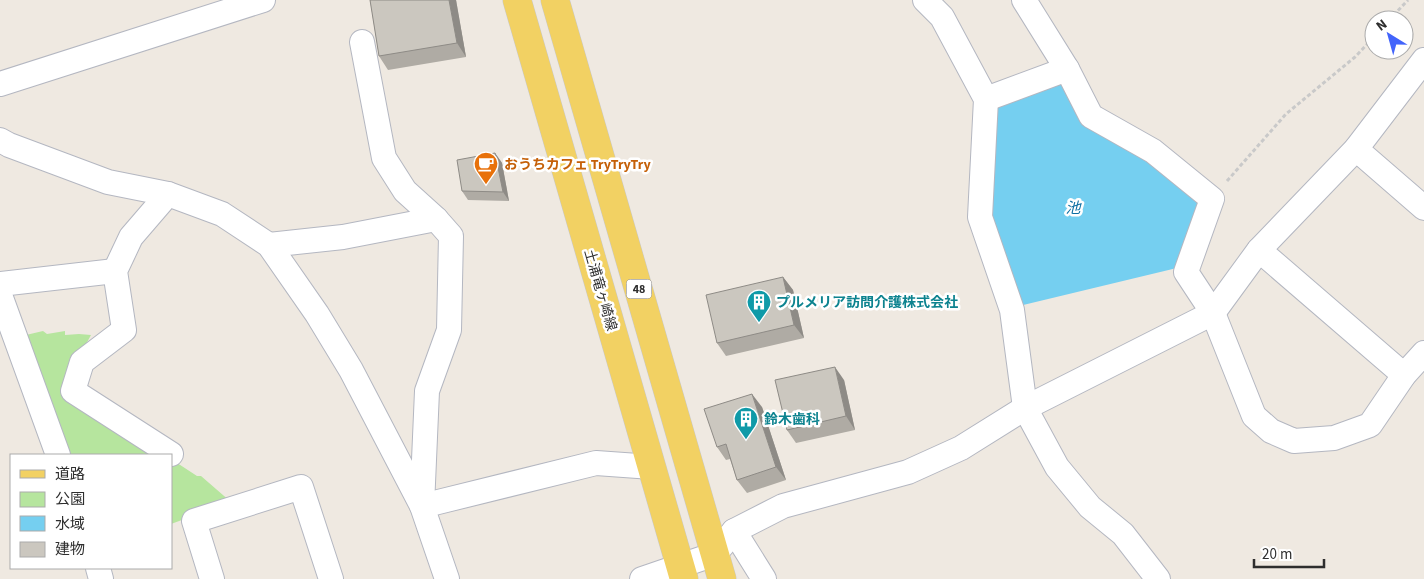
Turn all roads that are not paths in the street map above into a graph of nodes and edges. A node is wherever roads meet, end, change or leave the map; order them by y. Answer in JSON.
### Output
{"nodes":[{"id":1,"x":263,"y":0,"type":"edge"},
{"id":2,"x":517,"y":0,"type":"edge"},
{"id":3,"x":555,"y":0,"type":"edge"},
{"id":4,"x":925,"y":0,"type":"edge"},
{"id":5,"x":1024,"y":0,"type":"edge"},
{"id":6,"x":362,"y":42,"type":"dead end"},
{"id":7,"x":1424,"y":60,"type":"edge"},
{"id":8,"x":1067,"y":69,"type":"junction"},
{"id":9,"x":0,"y":84,"type":"edge"},
{"id":10,"x":986,"y":99,"type":"junction"},
{"id":11,"x":0,"y":140,"type":"edge"},
{"id":12,"x":1356,"y":148,"type":"junction"},
{"id":13,"x":168,"y":194,"type":"junction"},
{"id":14,"x":1424,"y":208,"type":"edge"},
{"id":15,"x":436,"y":220,"type":"junction"},
{"id":16,"x":269,"y":245,"type":"junction"},
{"id":17,"x":1258,"y":250,"type":"junction"},
{"id":18,"x":116,"y":271,"type":"junction"},
{"id":19,"x":0,"y":284,"type":"edge"},
{"id":20,"x":0,"y":295,"type":"edge"},
{"id":21,"x":1213,"y":313,"type":"junction"},
{"id":22,"x":1424,"y":354,"type":"edge"},
{"id":23,"x":1404,"y":375,"type":"junction"},
{"id":24,"x":1025,"y":408,"type":"junction"},
{"id":25,"x":58,"y":454,"type":"edge"},
{"id":26,"x":171,"y":454,"type":"edge"},
{"id":27,"x":652,"y":467,"type":"junction"},
{"id":28,"x":422,"y":506,"type":"junction"},
{"id":29,"x":734,"y":531,"type":"junction"},
{"id":30,"x":719,"y":567,"type":"edge"},
{"id":31,"x":683,"y":572,"type":"edge"},
{"id":32,"x":212,"y":579,"type":"edge"},
{"id":33,"x":331,"y":579,"type":"edge"},
{"id":34,"x":447,"y":579,"type":"edge"},
{"id":35,"x":642,"y":579,"type":"edge"},
{"id":36,"x":764,"y":579,"type":"edge"},
{"id":37,"x":1158,"y":579,"type":"edge"}],
"edges":[{"from":1,"to":9,"type":"street"},
{"from":2,"to":27,"type":"main road","name":"土浦竜ヶ崎線"},
{"from":3,"to":30,"type":"main road","number":"48"},
{"from":4,"to":10,"type":"street"},
{"from":5,"to":8,"type":"street"},
{"from":6,"to":15,"type":"street"},
{"from":7,"to":12,"type":"street"},
{"from":8,"to":10,"type":"street"},
{"from":8,"to":21,"type":"street"},
{"from":10,"to":24,"type":"street"},
{"from":11,"to":13,"type":"street"},
{"from":12,"to":14,"type":"street"},
{"from":12,"to":17,"type":"street"},
{"from":13,"to":16,"type":"street"},
{"from":13,"to":18,"type":"street"},
{"from":15,"to":16,"type":"street"},
{"from":15,"to":28,"type":"street"},
{"from":16,"to":28,"type":"street"},
{"from":17,"to":21,"type":"street"},
{"from":17,"to":23,"type":"street"},
{"from":18,"to":19,"type":"street"},
{"from":18,"to":26,"type":"street"},
{"from":20,"to":25,"type":"street"},
{"from":21,"to":23,"type":"street"},
{"from":21,"to":24,"type":"street"},
{"from":22,"to":23,"type":"street"},
{"from":24,"to":29,"type":"street"},
{"from":24,"to":37,"type":"street"},
{"from":27,"to":28,"type":"street"},
{"from":27,"to":31,"type":"main road","name":"土浦竜ヶ崎線"},
{"from":28,"to":34,"type":"street"},
{"from":29,"to":30,"type":"street"},
{"from":29,"to":36,"type":"street"},
{"from":30,"to":31,"type":"street"},
{"from":31,"to":35,"type":"street"},
{"from":32,"to":33,"type":"street"}]}
